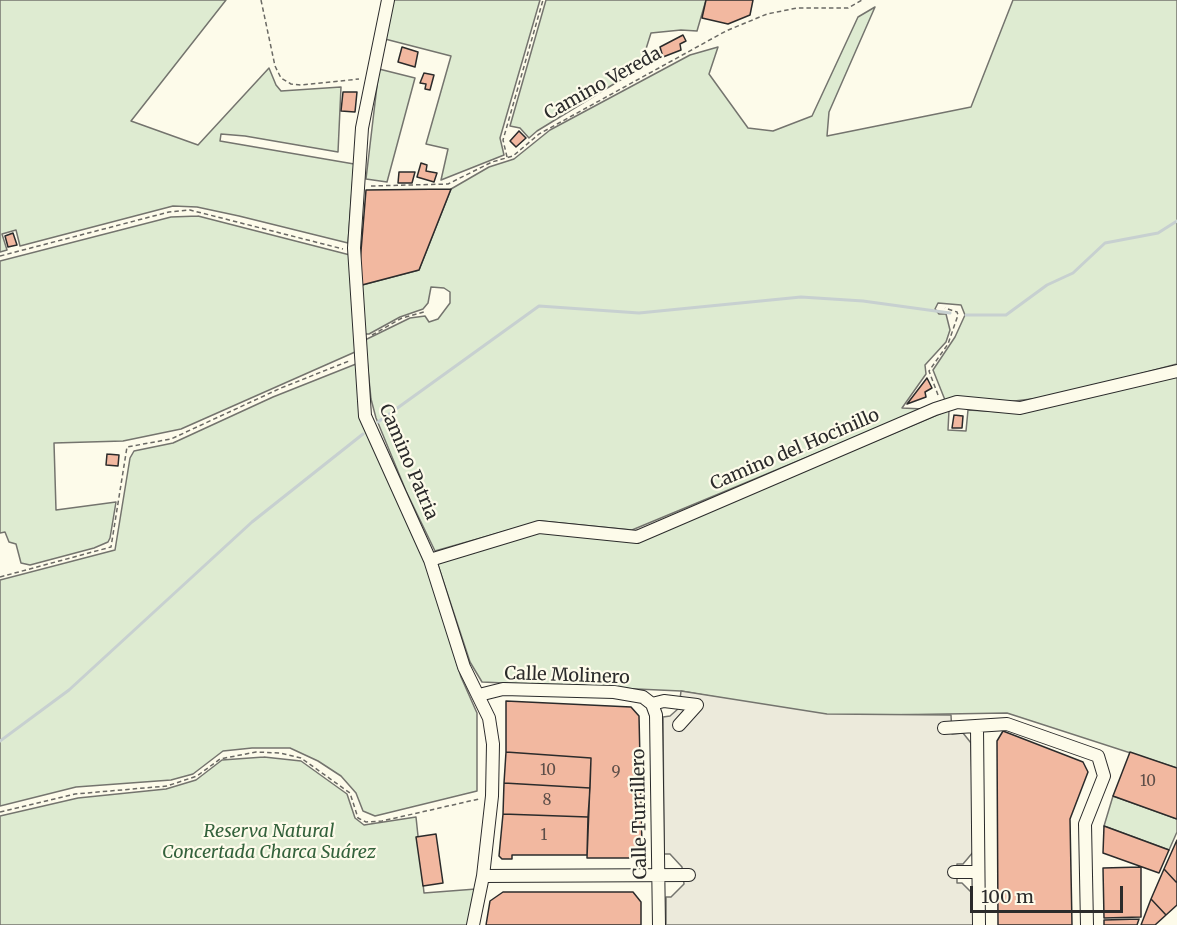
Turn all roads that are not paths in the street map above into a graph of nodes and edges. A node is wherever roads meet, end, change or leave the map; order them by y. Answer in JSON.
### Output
{"nodes":[{"id":1,"x":388,"y":0,"type":"edge"},
{"id":2,"x":1177,"y":371,"type":"edge"},
{"id":3,"x":430,"y":560,"type":"junction"},
{"id":4,"x":479,"y":695,"type":"junction"},
{"id":5,"x":652,"y":704,"type":"junction"},
{"id":6,"x":679,"y":725,"type":"dead end"},
{"id":7,"x":944,"y":728,"type":"dead end"},
{"id":8,"x":977,"y":728,"type":"junction"},
{"id":9,"x":954,"y":872,"type":"dead end"},
{"id":10,"x":978,"y":872,"type":"junction"},
{"id":11,"x":659,"y":875,"type":"junction"},
{"id":12,"x":690,"y":875,"type":"dead end"},
{"id":13,"x":483,"y":876,"type":"junction"},
{"id":14,"x":473,"y":925,"type":"edge"},
{"id":15,"x":659,"y":925,"type":"edge"},
{"id":16,"x":979,"y":925,"type":"edge"},
{"id":17,"x":1087,"y":925,"type":"edge"}],
"edges":[{"from":1,"to":3,"type":"street","name":"Camino Patria"},
{"from":2,"to":3,"type":"street","name":"Camino del Hocinillo"},
{"from":3,"to":4,"type":"street","name":"Camino Patria"},
{"from":4,"to":5,"type":"street","name":"Calle Molinero"},
{"from":4,"to":13,"type":"street","name":"Camino Patria"},
{"from":5,"to":6,"type":"street"},
{"from":5,"to":11,"type":"street","name":"Calle Turrillero"},
{"from":7,"to":8,"type":"street"},
{"from":8,"to":10,"type":"street"},
{"from":8,"to":17,"type":"street"},
{"from":9,"to":10,"type":"street"},
{"from":10,"to":16,"type":"street"},
{"from":11,"to":12,"type":"street"},
{"from":11,"to":13,"type":"street"},
{"from":11,"to":15,"type":"street","name":"Calle Turrillero"},
{"from":13,"to":14,"type":"street","name":"Camino Patria"}]}
